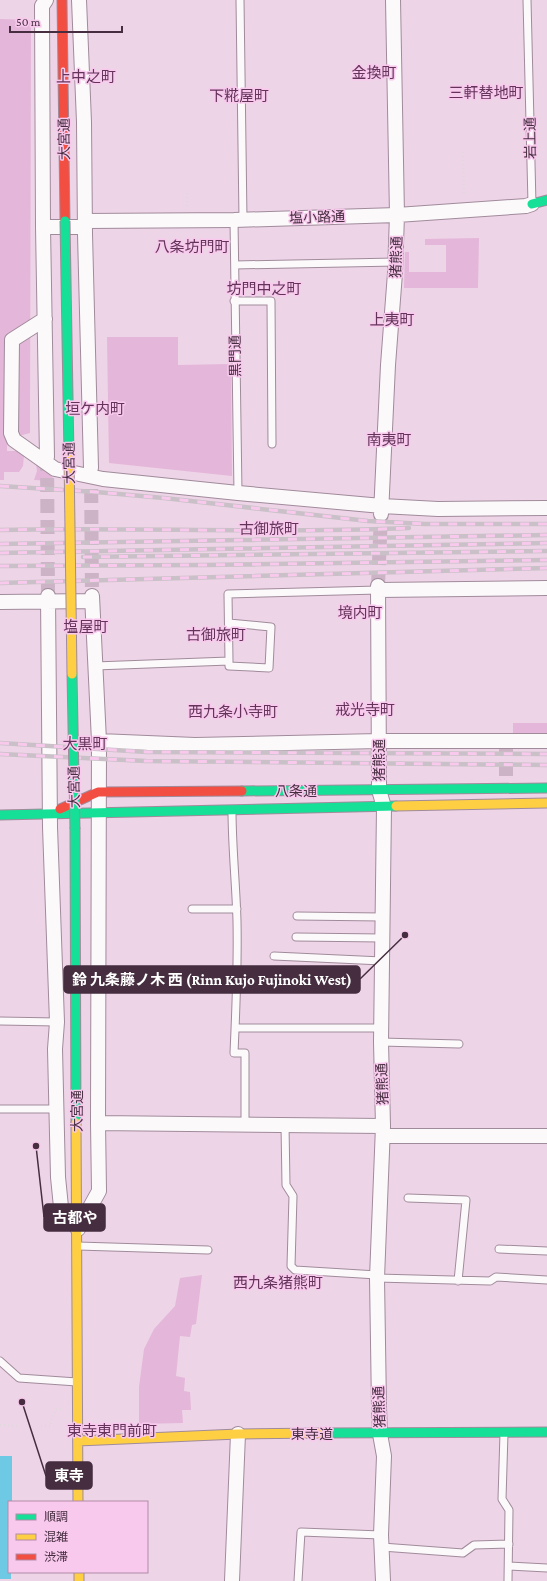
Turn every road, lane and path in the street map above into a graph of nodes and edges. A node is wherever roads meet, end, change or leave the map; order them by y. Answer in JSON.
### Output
{"nodes":[{"id":1,"x":46,"y":0,"type":"edge"},
{"id":2,"x":62,"y":0,"type":"edge"},
{"id":3,"x":79,"y":0,"type":"edge"},
{"id":4,"x":240,"y":0,"type":"edge"},
{"id":5,"x":393,"y":0,"type":"edge"},
{"id":6,"x":527,"y":0,"type":"edge"},
{"id":7,"x":463,"y":152,"type":"dead end"},
{"id":8,"x":547,"y":200,"type":"edge"},
{"id":9,"x":532,"y":204,"type":"junction"},
{"id":10,"x":464,"y":211,"type":"junction"},
{"id":11,"x":397,"y":215,"type":"junction"},
{"id":12,"x":238,"y":220,"type":"junction"},
{"id":13,"x":85,"y":224,"type":"junction"},
{"id":14,"x":43,"y":227,"type":"junction"},
{"id":15,"x":396,"y":262,"type":"junction"},
{"id":16,"x":234,"y":265,"type":"junction"},
{"id":17,"x":234,"y":301,"type":"junction"},
{"id":18,"x":45,"y":319,"type":"junction"},
{"id":19,"x":272,"y":444,"type":"dead end"},
{"id":20,"x":47,"y":457,"type":"tunnel mouth"},
{"id":21,"x":91,"y":468,"type":"tunnel mouth"},
{"id":22,"x":238,"y":493,"type":"junction"},
{"id":23,"x":547,"y":508,"type":"edge"},
{"id":24,"x":381,"y":510,"type":"junction"},
{"id":25,"x":378,"y":588,"type":"junction"},
{"id":26,"x":547,"y":588,"type":"edge"},
{"id":27,"x":48,"y":599,"type":"junction"},
{"id":28,"x":0,"y":602,"type":"edge"},
{"id":29,"x":229,"y":623,"type":"junction"},
{"id":30,"x":229,"y":661,"type":"junction"},
{"id":31,"x":95,"y":666,"type":"junction"},
{"id":32,"x":99,"y":741,"type":"junction"},
{"id":33,"x":379,"y":741,"type":"junction"},
{"id":34,"x":547,"y":741,"type":"edge"},
{"id":35,"x":547,"y":788,"type":"edge"},
{"id":36,"x":379,"y":790,"type":"junction"},
{"id":37,"x":98,"y":792,"type":"junction"},
{"id":38,"x":547,"y":803,"type":"edge"},
{"id":39,"x":384,"y":807,"type":"junction"},
{"id":40,"x":232,"y":810,"type":"junction"},
{"id":41,"x":98,"y":813,"type":"junction"},
{"id":42,"x":50,"y":814,"type":"junction"},
{"id":43,"x":0,"y":815,"type":"edge"},
{"id":44,"x":192,"y":909,"type":"dead end"},
{"id":45,"x":237,"y":909,"type":"junction"},
{"id":46,"x":298,"y":916,"type":"dead end"},
{"id":47,"x":382,"y":917,"type":"junction"},
{"id":48,"x":296,"y":937,"type":"dead end"},
{"id":49,"x":382,"y":938,"type":"junction"},
{"id":50,"x":274,"y":956,"type":"dead end"},
{"id":51,"x":382,"y":961,"type":"junction"},
{"id":52,"x":0,"y":1021,"type":"edge"},
{"id":53,"x":57,"y":1022,"type":"junction"},
{"id":54,"x":235,"y":1028,"type":"junction"},
{"id":55,"x":381,"y":1035,"type":"junction"},
{"id":56,"x":459,"y":1044,"type":"dead end"},
{"id":57,"x":0,"y":1109,"type":"edge"},
{"id":58,"x":56,"y":1109,"type":"junction"},
{"id":59,"x":98,"y":1123,"type":"junction"},
{"id":60,"x":245,"y":1125,"type":"junction"},
{"id":61,"x":285,"y":1125,"type":"junction"},
{"id":62,"x":383,"y":1131,"type":"junction"},
{"id":63,"x":547,"y":1136,"type":"edge"},
{"id":64,"x":408,"y":1198,"type":"dead end"},
{"id":65,"x":78,"y":1229,"type":"junction"},
{"id":66,"x":78,"y":1246,"type":"junction"},
{"id":67,"x":499,"y":1249,"type":"dead end"},
{"id":68,"x":208,"y":1250,"type":"dead end"},
{"id":69,"x":547,"y":1251,"type":"edge"},
{"id":70,"x":377,"y":1276,"type":"junction"},
{"id":71,"x":547,"y":1280,"type":"edge"},
{"id":72,"x":458,"y":1281,"type":"junction"},
{"id":73,"x":0,"y":1361,"type":"edge"},
{"id":74,"x":78,"y":1382,"type":"junction"},
{"id":75,"x":78,"y":1409,"type":"junction"},
{"id":76,"x":0,"y":1425,"type":"edge"},
{"id":77,"x":19,"y":1426,"type":"dead end"},
{"id":78,"x":41,"y":1426,"type":"dead end"},
{"id":79,"x":547,"y":1432,"type":"edge"},
{"id":80,"x":504,"y":1433,"type":"junction"},
{"id":81,"x":238,"y":1434,"type":"junction"},
{"id":82,"x":380,"y":1434,"type":"junction"},
{"id":83,"x":78,"y":1441,"type":"junction"},
{"id":84,"x":78,"y":1501,"type":"edge"},
{"id":85,"x":382,"y":1541,"type":"junction"},
{"id":86,"x":509,"y":1544,"type":"junction"},
{"id":87,"x":508,"y":1566,"type":"junction"},
{"id":88,"x":547,"y":1568,"type":"edge"},
{"id":89,"x":232,"y":1581,"type":"edge"},
{"id":90,"x":298,"y":1581,"type":"edge"},
{"id":91,"x":383,"y":1581,"type":"edge"},
{"id":92,"x":508,"y":1581,"type":"edge"}],
"edges":[{"from":1,"to":14,"type":"street"},
{"from":2,"to":65,"type":"street","name":"大宮通","bridge":true},
{"from":3,"to":13,"type":"street"},
{"from":4,"to":12,"type":"lane","name":"黒門通"},
{"from":5,"to":11,"type":"street","name":"猪熊通"},
{"from":6,"to":9,"type":"lane","name":"岩上通"},
{"from":7,"to":10,"type":"path"},
{"from":8,"to":9,"type":"street","name":"塩小路通"},
{"from":9,"to":10,"type":"street","name":"塩小路通"},
{"from":10,"to":11,"type":"street","name":"塩小路通"},
{"from":11,"to":12,"type":"street","name":"塩小路通"},
{"from":11,"to":15,"type":"street","name":"猪熊通"},
{"from":12,"to":13,"type":"street","name":"塩小路通"},
{"from":12,"to":16,"type":"lane","name":"黒門通"},
{"from":13,"to":14,"type":"street","name":"塩小路通"},
{"from":13,"to":21,"type":"street"},
{"from":14,"to":18,"type":"street"},
{"from":15,"to":16,"type":"lane"},
{"from":15,"to":24,"type":"street","name":"猪熊通"},
{"from":16,"to":17,"type":"lane","name":"黒門通"},
{"from":17,"to":19,"type":"lane"},
{"from":17,"to":22,"type":"lane","name":"黒門通"},
{"from":18,"to":20,"type":"street"},
{"from":18,"to":22,"type":"street"},
{"from":22,"to":24,"type":"street"},
{"from":23,"to":24,"type":"street"},
{"from":25,"to":26,"type":"street"},
{"from":25,"to":29,"type":"lane"},
{"from":25,"to":33,"type":"street","name":"猪熊通"},
{"from":27,"to":28,"type":"street"},
{"from":27,"to":31,"type":"street"},
{"from":27,"to":42,"type":"street"},
{"from":29,"to":30,"type":"lane"},
{"from":29,"to":30,"type":"lane"},
{"from":30,"to":31,"type":"lane"},
{"from":31,"to":32,"type":"street"},
{"from":32,"to":33,"type":"street"},
{"from":32,"to":37,"type":"street"},
{"from":33,"to":34,"type":"street"},
{"from":33,"to":36,"type":"street","name":"猪熊通"},
{"from":35,"to":36,"type":"street","name":"八条通"},
{"from":36,"to":37,"type":"street","name":"八条通"},
{"from":36,"to":39,"type":"street","name":"猪熊通"},
{"from":37,"to":41,"type":"street"},
{"from":37,"to":42,"type":"street","name":"八条通"},
{"from":38,"to":39,"type":"street","name":"八条通"},
{"from":39,"to":40,"type":"street","name":"八条通"},
{"from":39,"to":47,"type":"street","name":"猪熊通"},
{"from":40,"to":41,"type":"street","name":"八条通"},
{"from":40,"to":45,"type":"lane"},
{"from":41,"to":42,"type":"street","name":"八条通"},
{"from":41,"to":59,"type":"street"},
{"from":42,"to":43,"type":"street","name":"八条通"},
{"from":42,"to":53,"type":"street"},
{"from":44,"to":45,"type":"lane"},
{"from":45,"to":54,"type":"lane"},
{"from":46,"to":47,"type":"lane"},
{"from":47,"to":49,"type":"street","name":"猪熊通"},
{"from":48,"to":49,"type":"lane"},
{"from":49,"to":51,"type":"street","name":"猪熊通"},
{"from":50,"to":51,"type":"lane"},
{"from":51,"to":55,"type":"street","name":"猪熊通"},
{"from":52,"to":53,"type":"lane"},
{"from":53,"to":58,"type":"street"},
{"from":54,"to":55,"type":"lane"},
{"from":54,"to":60,"type":"lane"},
{"from":55,"to":56,"type":"lane"},
{"from":55,"to":62,"type":"street","name":"猪熊通"},
{"from":57,"to":58,"type":"lane"},
{"from":58,"to":65,"type":"street"},
{"from":59,"to":60,"type":"street"},
{"from":59,"to":65,"type":"street"},
{"from":60,"to":61,"type":"street"},
{"from":61,"to":62,"type":"street"},
{"from":61,"to":70,"type":"lane"},
{"from":62,"to":63,"type":"street"},
{"from":62,"to":70,"type":"street","name":"猪熊通"},
{"from":64,"to":72,"type":"lane"},
{"from":65,"to":66,"type":"street","name":"大宮通"},
{"from":66,"to":68,"type":"lane"},
{"from":66,"to":74,"type":"street","name":"大宮通"},
{"from":67,"to":69,"type":"lane"},
{"from":70,"to":72,"type":"lane"},
{"from":70,"to":82,"type":"street","name":"猪熊通"},
{"from":71,"to":72,"type":"lane"},
{"from":73,"to":74,"type":"lane"},
{"from":74,"to":75,"type":"street","name":"大宮通"},
{"from":75,"to":78,"type":"path"},
{"from":75,"to":83,"type":"street","name":"大宮通"},
{"from":76,"to":77,"type":"path"},
{"from":79,"to":80,"type":"street","name":"東寺道"},
{"from":80,"to":82,"type":"street","name":"東寺道"},
{"from":80,"to":86,"type":"lane"},
{"from":81,"to":82,"type":"street","name":"東寺道"},
{"from":81,"to":83,"type":"street","name":"東寺道"},
{"from":81,"to":89,"type":"street"},
{"from":82,"to":85,"type":"street","name":"猪熊通"},
{"from":83,"to":84,"type":"street","name":"大宮通"},
{"from":85,"to":86,"type":"lane"},
{"from":85,"to":90,"type":"lane"},
{"from":85,"to":91,"type":"street","name":"猪熊通"},
{"from":86,"to":87,"type":"lane"},
{"from":87,"to":88,"type":"lane"},
{"from":87,"to":92,"type":"lane"}]}
